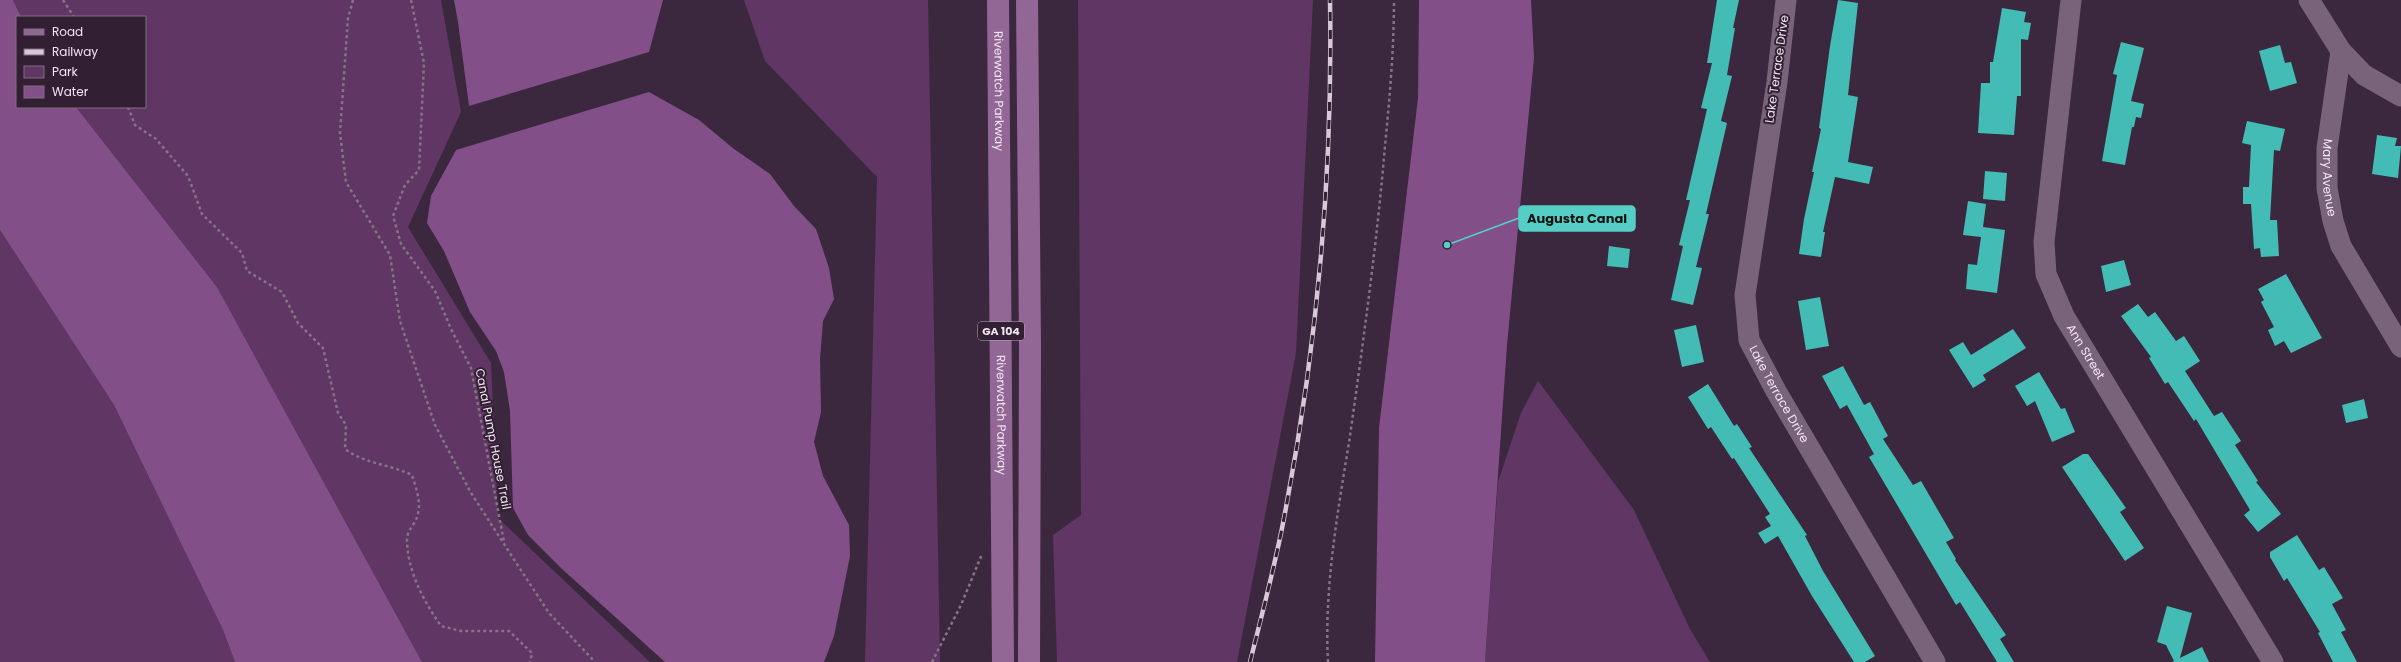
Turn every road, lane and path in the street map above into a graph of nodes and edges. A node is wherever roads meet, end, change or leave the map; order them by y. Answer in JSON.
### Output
{"nodes":[{"id":1,"x":63,"y":0,"type":"edge"},
{"id":2,"x":352,"y":0,"type":"edge"},
{"id":3,"x":411,"y":0,"type":"edge"},
{"id":4,"x":998,"y":0,"type":"edge"},
{"id":5,"x":1027,"y":0,"type":"edge"},
{"id":6,"x":1394,"y":0,"type":"edge"},
{"id":7,"x":1786,"y":0,"type":"edge"},
{"id":8,"x":2071,"y":0,"type":"edge"},
{"id":9,"x":2310,"y":0,"type":"edge"},
{"id":10,"x":73,"y":16,"type":"edge"},
{"id":11,"x":2341,"y":51,"type":"junction"},
{"id":12,"x":2401,"y":96,"type":"edge"},
{"id":13,"x":128,"y":108,"type":"edge"},
{"id":14,"x":2401,"y":347,"type":"edge"},
{"id":15,"x":504,"y":544,"type":"junction"},
{"id":16,"x":983,"y":552,"type":"dead end"},
{"id":17,"x":530,"y":662,"type":"edge"},
{"id":18,"x":595,"y":662,"type":"edge"},
{"id":19,"x":932,"y":662,"type":"edge"},
{"id":20,"x":1003,"y":662,"type":"edge"},
{"id":21,"x":1030,"y":662,"type":"edge"},
{"id":22,"x":1328,"y":662,"type":"edge"},
{"id":23,"x":1935,"y":662,"type":"edge"},
{"id":24,"x":2274,"y":662,"type":"edge"}],
"edges":[{"from":1,"to":10,"type":"path"},
{"from":2,"to":15,"type":"path"},
{"from":3,"to":15,"type":"path","name":"Canal Pump House Trail"},
{"from":4,"to":20,"type":"main road","name":"Riverwatch Parkway","number":"GA 104"},
{"from":5,"to":21,"type":"main road","number":"GA 104"},
{"from":6,"to":22,"type":"path"},
{"from":7,"to":23,"type":"street","name":"Lake Terrace Drive"},
{"from":8,"to":24,"type":"street","name":"Ann Street"},
{"from":9,"to":11,"type":"street"},
{"from":11,"to":12,"type":"street"},
{"from":11,"to":14,"type":"street","name":"Mary Avenue"},
{"from":13,"to":17,"type":"path"},
{"from":15,"to":18,"type":"path","name":"Canal Pump House Trail"},
{"from":16,"to":19,"type":"path"}]}
